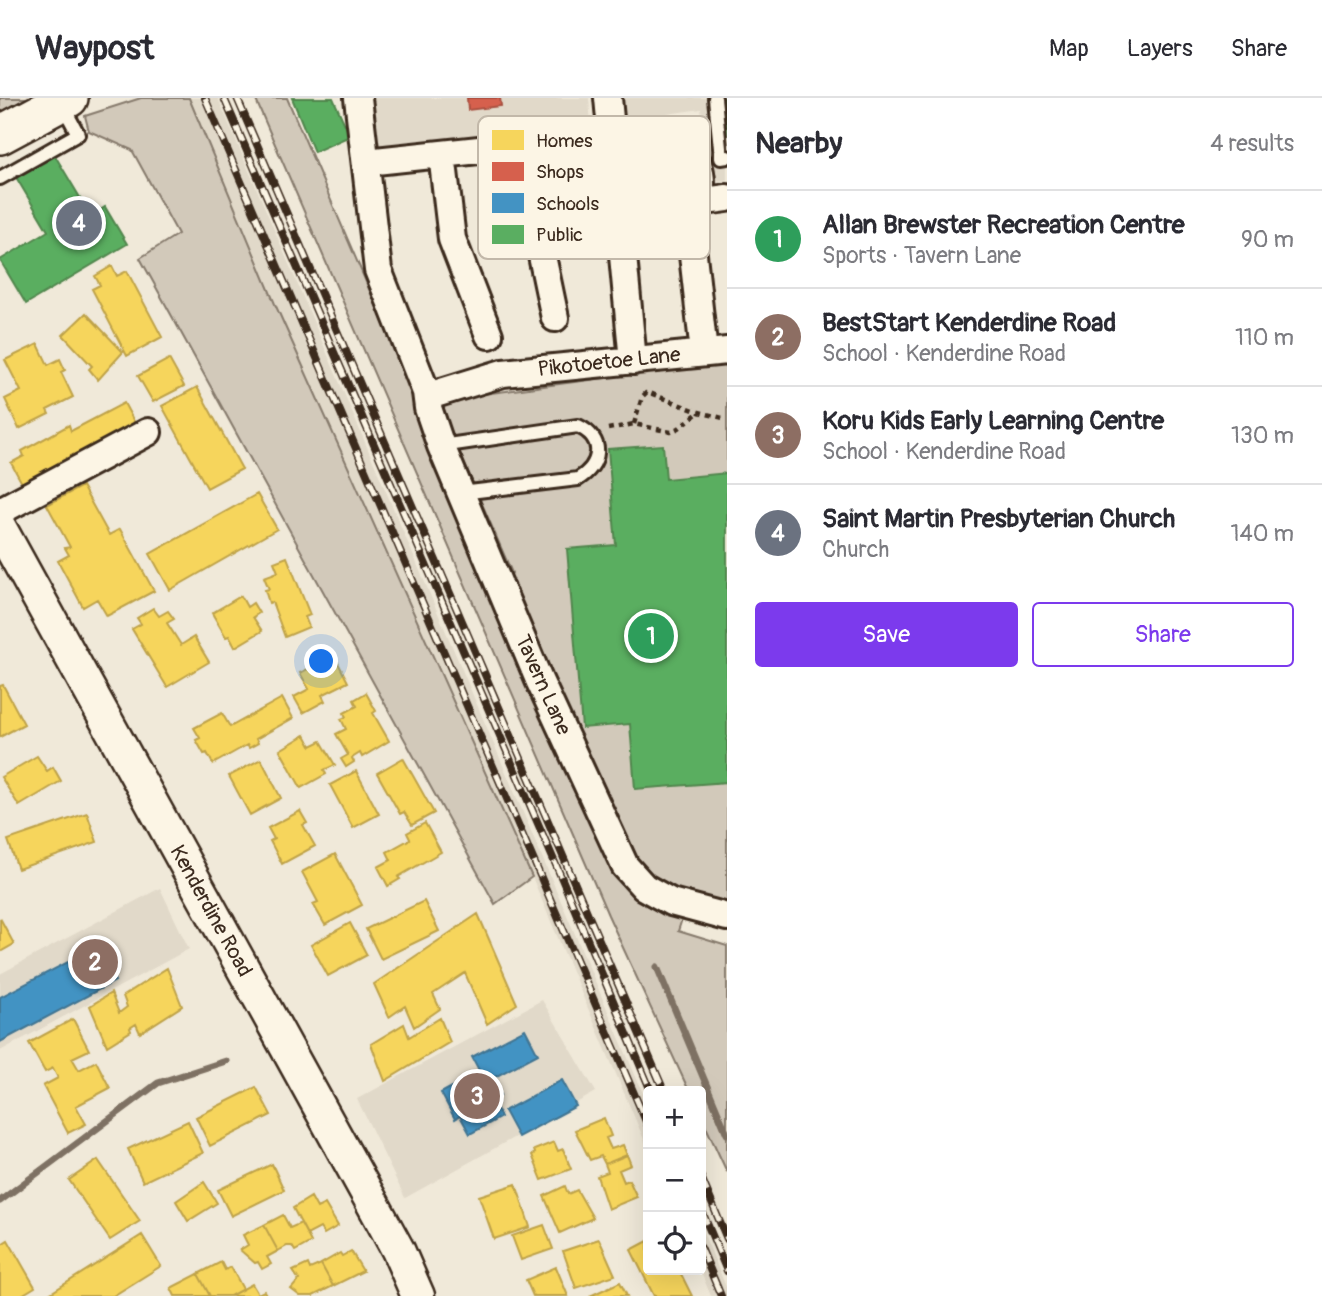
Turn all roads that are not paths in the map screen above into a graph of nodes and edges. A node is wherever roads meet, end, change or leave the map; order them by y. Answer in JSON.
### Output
{"nodes":[{"id":1,"x":358,"y":98,"type":"edge"},
{"id":2,"x":608,"y":98,"type":"edge"},
{"id":3,"x":715,"y":98,"type":"edge"},
{"id":4,"x":65,"y":100,"type":"edge"},
{"id":5,"x":609,"y":116,"type":"edge"},
{"id":6,"x":0,"y":135,"type":"edge"},
{"id":7,"x":478,"y":150,"type":"edge"},
{"id":8,"x":442,"y":154,"type":"junction"},
{"id":9,"x":727,"y":158,"type":"edge"},
{"id":10,"x":366,"y":162,"type":"junction"},
{"id":11,"x":0,"y":178,"type":"edge"},
{"id":12,"x":543,"y":259,"type":"edge"},
{"id":13,"x":623,"y":259,"type":"edge"},
{"id":14,"x":697,"y":259,"type":"edge"},
{"id":15,"x":555,"y":318,"type":"dead end"},
{"id":16,"x":489,"y":335,"type":"dead end"},
{"id":17,"x":715,"y":352,"type":"edge"},
{"id":18,"x":633,"y":361,"type":"junction"},
{"id":19,"x":426,"y":392,"type":"junction"},
{"id":20,"x":148,"y":432,"type":"dead end"},
{"id":21,"x":441,"y":446,"type":"junction"},
{"id":22,"x":461,"y":494,"type":"junction"},
{"id":23,"x":0,"y":511,"type":"edge"},
{"id":24,"x":0,"y":528,"type":"edge"},
{"id":25,"x":727,"y":917,"type":"edge"},
{"id":26,"x":418,"y":1296,"type":"edge"}],
"edges":[{"from":1,"to":10,"type":"street"},
{"from":2,"to":5,"type":"street"},
{"from":3,"to":9,"type":"lane"},
{"from":4,"to":6,"type":"main road"},
{"from":4,"to":11,"type":"lane"},
{"from":7,"to":8,"type":"street","name":"Pikotoetoe Lane"},
{"from":8,"to":10,"type":"street","name":"Pikotoetoe Lane"},
{"from":8,"to":16,"type":"street"},
{"from":10,"to":19,"type":"street"},
{"from":12,"to":15,"type":"street"},
{"from":13,"to":18,"type":"street"},
{"from":14,"to":17,"type":"street","name":"Pikotoetoe Lane"},
{"from":17,"to":18,"type":"street","name":"Pikotoetoe Lane"},
{"from":18,"to":19,"type":"street","name":"Pikotoetoe Lane"},
{"from":19,"to":21,"type":"street","name":"Tavern Lane"},
{"from":20,"to":23,"type":"street"},
{"from":21,"to":22,"type":"street","name":"Tavern Lane"},
{"from":21,"to":22,"type":"lane"},
{"from":22,"to":25,"type":"street","name":"Tavern Lane"},
{"from":24,"to":26,"type":"street","name":"Kenderdine Road"}]}
